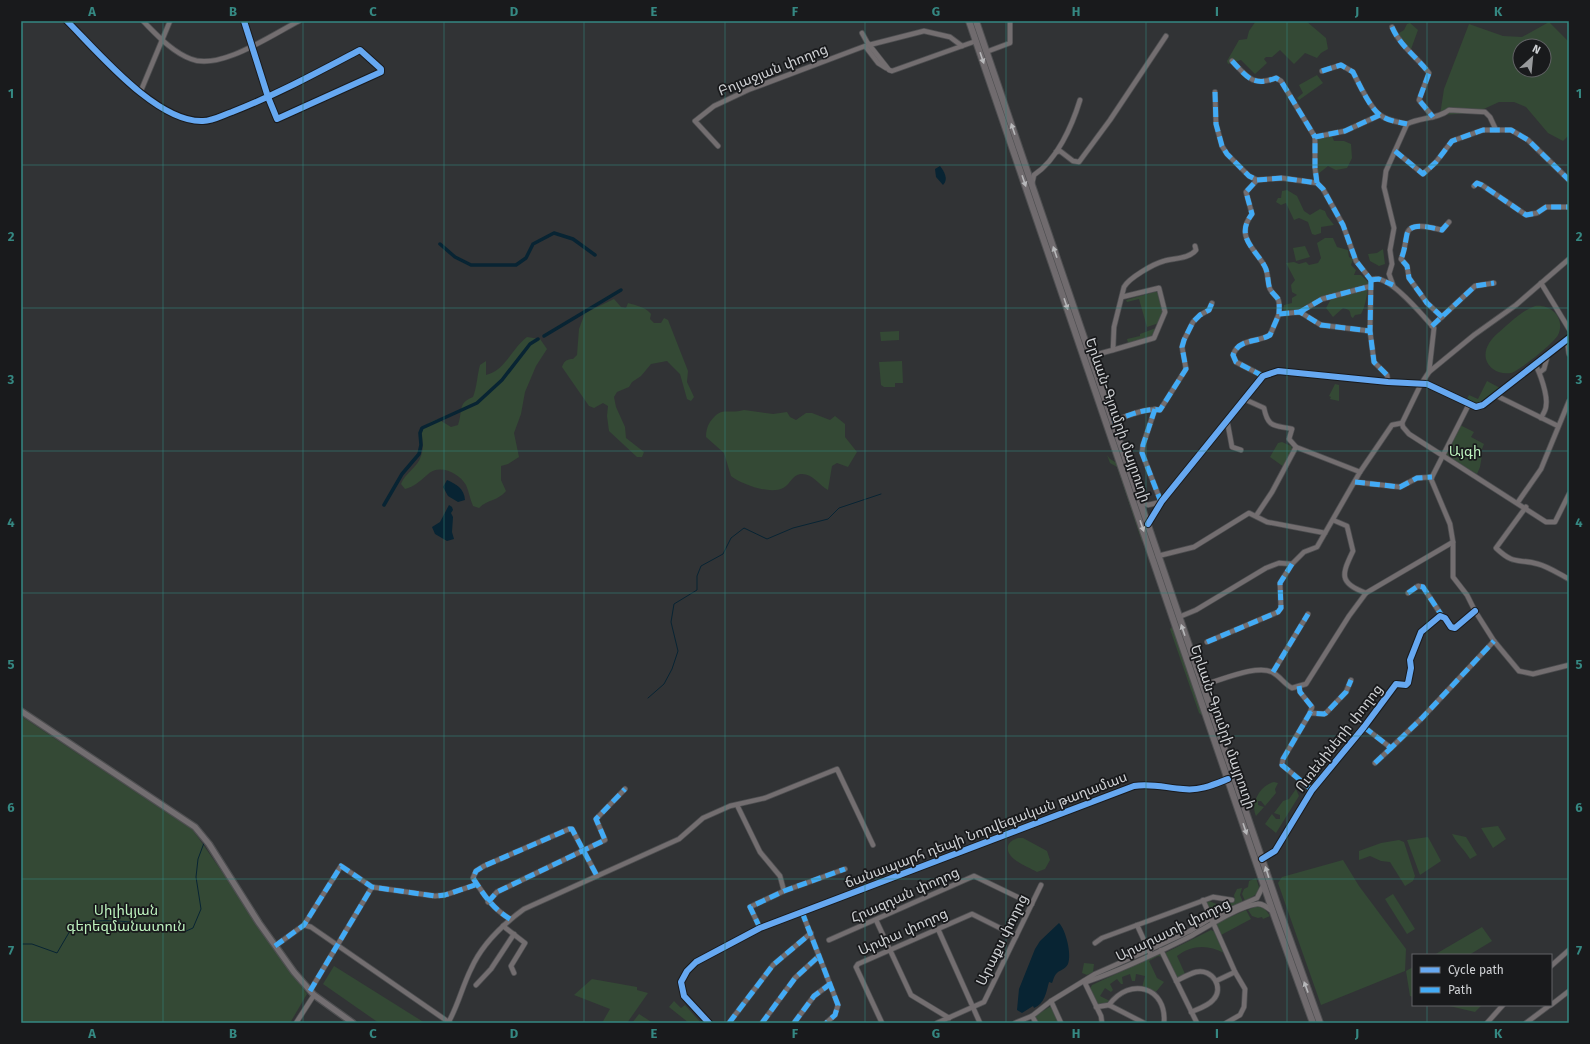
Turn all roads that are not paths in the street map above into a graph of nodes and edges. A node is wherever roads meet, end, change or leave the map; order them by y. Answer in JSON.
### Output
{"nodes":[{"id":1,"x":67,"y":21,"type":"edge"},
{"id":2,"x":143,"y":21,"type":"edge"},
{"id":3,"x":170,"y":21,"type":"edge"},
{"id":4,"x":244,"y":21,"type":"edge"},
{"id":5,"x":299,"y":21,"type":"edge"},
{"id":6,"x":969,"y":21,"type":"edge"},
{"id":7,"x":976,"y":21,"type":"edge"},
{"id":8,"x":1010,"y":21,"type":"edge"},
{"id":9,"x":1392,"y":27,"type":"dead end"},
{"id":10,"x":862,"y":33,"type":"dead end"},
{"id":11,"x":1166,"y":36,"type":"dead end"},
{"id":12,"x":163,"y":40,"type":"junction"},
{"id":13,"x":976,"y":41,"type":"junction"},
{"id":14,"x":869,"y":45,"type":"junction"},
{"id":15,"x":252,"y":46,"type":"junction"},
{"id":16,"x":962,"y":46,"type":"junction"},
{"id":17,"x":986,"y":52,"type":"junction"},
{"id":18,"x":1232,"y":61,"type":"dead end"},
{"id":19,"x":886,"y":68,"type":"junction"},
{"id":20,"x":1322,"y":71,"type":"dead end"},
{"id":21,"x":1215,"y":92,"type":"dead end"},
{"id":22,"x":140,"y":93,"type":"junction"},
{"id":23,"x":268,"y":97,"type":"junction"},
{"id":24,"x":1080,"y":100,"type":"dead end"},
{"id":25,"x":1380,"y":115,"type":"junction"},
{"id":26,"x":1433,"y":117,"type":"junction"},
{"id":27,"x":1407,"y":124,"type":"junction"},
{"id":28,"x":1496,"y":130,"type":"junction"},
{"id":29,"x":1315,"y":137,"type":"junction"},
{"id":30,"x":718,"y":146,"type":"dead end"},
{"id":31,"x":1395,"y":151,"type":"junction"},
{"id":32,"x":1056,"y":152,"type":"junction"},
{"id":33,"x":1257,"y":180,"type":"junction"},
{"id":34,"x":1569,"y":180,"type":"edge"},
{"id":35,"x":1317,"y":183,"type":"junction"},
{"id":36,"x":1032,"y":186,"type":"junction"},
{"id":37,"x":1474,"y":186,"type":"dead end"},
{"id":38,"x":1569,"y":207,"type":"edge"},
{"id":39,"x":1449,"y":222,"type":"dead end"},
{"id":40,"x":1195,"y":246,"type":"dead end"},
{"id":41,"x":1569,"y":259,"type":"edge"},
{"id":42,"x":1371,"y":280,"type":"junction"},
{"id":43,"x":1541,"y":283,"type":"junction"},
{"id":44,"x":1494,"y":284,"type":"dead end"},
{"id":45,"x":1393,"y":285,"type":"junction"},
{"id":46,"x":1371,"y":286,"type":"junction"},
{"id":47,"x":1122,"y":297,"type":"junction"},
{"id":48,"x":1212,"y":303,"type":"dead end"},
{"id":49,"x":1300,"y":312,"type":"junction"},
{"id":50,"x":1279,"y":314,"type":"junction"},
{"id":51,"x":1442,"y":317,"type":"junction"},
{"id":52,"x":1432,"y":326,"type":"junction"},
{"id":53,"x":1569,"y":330,"type":"edge"},
{"id":54,"x":1370,"y":331,"type":"junction"},
{"id":55,"x":1568,"y":339,"type":"edge"},
{"id":56,"x":1113,"y":350,"type":"junction"},
{"id":57,"x":1548,"y":354,"type":"junction"},
{"id":58,"x":1569,"y":354,"type":"edge"},
{"id":59,"x":1088,"y":356,"type":"junction"},
{"id":60,"x":1535,"y":364,"type":"junction"},
{"id":61,"x":1429,"y":372,"type":"junction"},
{"id":62,"x":1540,"y":372,"type":"junction"},
{"id":63,"x":1263,"y":376,"type":"junction"},
{"id":64,"x":1388,"y":382,"type":"junction"},
{"id":65,"x":1421,"y":384,"type":"junction"},
{"id":66,"x":1495,"y":395,"type":"junction"},
{"id":67,"x":1244,"y":399,"type":"junction"},
{"id":68,"x":1569,"y":401,"type":"edge"},
{"id":69,"x":1469,"y":404,"type":"junction"},
{"id":70,"x":1156,"y":409,"type":"junction"},
{"id":71,"x":1541,"y":418,"type":"junction"},
{"id":72,"x":1227,"y":420,"type":"junction"},
{"id":73,"x":1112,"y":421,"type":"junction"},
{"id":74,"x":1402,"y":423,"type":"junction"},
{"id":75,"x":1558,"y":426,"type":"junction"},
{"id":76,"x":1296,"y":447,"type":"junction"},
{"id":77,"x":1241,"y":450,"type":"dead end"},
{"id":78,"x":1443,"y":456,"type":"junction"},
{"id":79,"x":1360,"y":472,"type":"junction"},
{"id":80,"x":1432,"y":477,"type":"junction"},
{"id":81,"x":1355,"y":482,"type":"junction"},
{"id":82,"x":1569,"y":494,"type":"edge"},
{"id":83,"x":1140,"y":502,"type":"junction"},
{"id":84,"x":1161,"y":502,"type":"junction"},
{"id":85,"x":1518,"y":502,"type":"junction"},
{"id":86,"x":1526,"y":507,"type":"junction"},
{"id":87,"x":1256,"y":516,"type":"junction"},
{"id":88,"x":1333,"y":520,"type":"junction"},
{"id":89,"x":1148,"y":524,"type":"junction"},
{"id":90,"x":1325,"y":532,"type":"junction"},
{"id":91,"x":1452,"y":542,"type":"junction"},
{"id":92,"x":1158,"y":556,"type":"junction"},
{"id":93,"x":1292,"y":564,"type":"junction"},
{"id":94,"x":1569,"y":579,"type":"edge"},
{"id":95,"x":1366,"y":593,"type":"junction"},
{"id":96,"x":1408,"y":593,"type":"dead end"},
{"id":97,"x":1475,"y":611,"type":"junction"},
{"id":98,"x":1308,"y":614,"type":"dead end"},
{"id":99,"x":1442,"y":616,"type":"junction"},
{"id":100,"x":1179,"y":617,"type":"junction"},
{"id":101,"x":1494,"y":641,"type":"junction"},
{"id":102,"x":1207,"y":642,"type":"dead end"},
{"id":103,"x":1569,"y":665,"type":"edge"},
{"id":104,"x":1273,"y":672,"type":"junction"},
{"id":105,"x":1351,"y":680,"type":"dead end"},
{"id":106,"x":1202,"y":685,"type":"junction"},
{"id":107,"x":1299,"y":686,"type":"junction"},
{"id":108,"x":21,"y":711,"type":"edge"},
{"id":109,"x":1310,"y":713,"type":"junction"},
{"id":110,"x":1213,"y":725,"type":"junction"},
{"id":111,"x":1364,"y":727,"type":"junction"},
{"id":112,"x":1391,"y":748,"type":"junction"},
{"id":113,"x":1375,"y":763,"type":"dead end"},
{"id":114,"x":1228,"y":779,"type":"junction"},
{"id":115,"x":625,"y":789,"type":"dead end"},
{"id":116,"x":1312,"y":790,"type":"junction"},
{"id":117,"x":737,"y":804,"type":"junction"},
{"id":118,"x":873,"y":845,"type":"dead end"},
{"id":119,"x":1255,"y":849,"type":"junction"},
{"id":120,"x":583,"y":850,"type":"junction"},
{"id":121,"x":1262,"y":859,"type":"junction"},
{"id":122,"x":845,"y":869,"type":"dead end"},
{"id":123,"x":597,"y":876,"type":"junction"},
{"id":124,"x":1264,"y":884,"type":"junction"},
{"id":125,"x":475,"y":885,"type":"dead end"},
{"id":126,"x":1042,"y":886,"type":"dead end"},
{"id":127,"x":372,"y":887,"type":"junction"},
{"id":128,"x":784,"y":891,"type":"junction"},
{"id":129,"x":1203,"y":900,"type":"junction"},
{"id":130,"x":1232,"y":900,"type":"dead end"},
{"id":131,"x":488,"y":902,"type":"junction"},
{"id":132,"x":1032,"y":904,"type":"junction"},
{"id":133,"x":802,"y":912,"type":"junction"},
{"id":134,"x":1276,"y":913,"type":"junction"},
{"id":135,"x":510,"y":919,"type":"junction"},
{"id":136,"x":876,"y":920,"type":"junction"},
{"id":137,"x":1212,"y":920,"type":"junction"},
{"id":138,"x":304,"y":925,"type":"junction"},
{"id":139,"x":1137,"y":925,"type":"junction"},
{"id":140,"x":503,"y":926,"type":"junction"},
{"id":141,"x":760,"y":928,"type":"junction"},
{"id":142,"x":938,"y":929,"type":"junction"},
{"id":143,"x":811,"y":933,"type":"junction"},
{"id":144,"x":514,"y":934,"type":"junction"},
{"id":145,"x":1016,"y":936,"type":"junction"},
{"id":146,"x":829,"y":940,"type":"dead end"},
{"id":147,"x":1095,"y":943,"type":"dead end"},
{"id":148,"x":337,"y":945,"type":"junction"},
{"id":149,"x":275,"y":946,"type":"junction"},
{"id":150,"x":890,"y":950,"type":"junction"},
{"id":151,"x":1161,"y":950,"type":"junction"},
{"id":152,"x":1569,"y":950,"type":"edge"},
{"id":153,"x":1150,"y":953,"type":"junction"},
{"id":154,"x":819,"y":956,"type":"junction"},
{"id":155,"x":1552,"y":965,"type":"edge"},
{"id":156,"x":1296,"y":968,"type":"junction"},
{"id":157,"x":1235,"y":972,"type":"junction"},
{"id":158,"x":514,"y":973,"type":"dead end"},
{"id":159,"x":1176,"y":981,"type":"junction"},
{"id":160,"x":1216,"y":981,"type":"junction"},
{"id":161,"x":1083,"y":982,"type":"junction"},
{"id":162,"x":830,"y":984,"type":"junction"},
{"id":163,"x":476,"y":985,"type":"dead end"},
{"id":164,"x":1569,"y":991,"type":"edge"},
{"id":165,"x":312,"y":993,"type":"junction"},
{"id":166,"x":1051,"y":1001,"type":"junction"},
{"id":167,"x":1552,"y":1004,"type":"edge"},
{"id":168,"x":1109,"y":1005,"type":"junction"},
{"id":169,"x":1502,"y":1006,"type":"edge"},
{"id":170,"x":1550,"y":1006,"type":"edge"},
{"id":171,"x":973,"y":1007,"type":"junction"},
{"id":172,"x":1096,"y":1007,"type":"junction"},
{"id":173,"x":1191,"y":1012,"type":"junction"},
{"id":174,"x":1032,"y":1016,"type":"junction"},
{"id":175,"x":949,"y":1018,"type":"junction"},
{"id":176,"x":296,"y":1023,"type":"edge"},
{"id":177,"x":353,"y":1023,"type":"edge"},
{"id":178,"x":449,"y":1023,"type":"edge"},
{"id":179,"x":709,"y":1023,"type":"edge"},
{"id":180,"x":729,"y":1023,"type":"edge"},
{"id":181,"x":762,"y":1023,"type":"edge"},
{"id":182,"x":794,"y":1023,"type":"edge"},
{"id":183,"x":826,"y":1023,"type":"edge"},
{"id":184,"x":882,"y":1023,"type":"edge"},
{"id":185,"x":937,"y":1023,"type":"edge"},
{"id":186,"x":980,"y":1023,"type":"edge"},
{"id":187,"x":1015,"y":1023,"type":"edge"},
{"id":188,"x":1036,"y":1023,"type":"edge"},
{"id":189,"x":1061,"y":1023,"type":"edge"},
{"id":190,"x":1102,"y":1023,"type":"edge"},
{"id":191,"x":1144,"y":1023,"type":"edge"},
{"id":192,"x":1164,"y":1023,"type":"edge"},
{"id":193,"x":1197,"y":1023,"type":"edge"},
{"id":194,"x":1226,"y":1023,"type":"edge"},
{"id":195,"x":1313,"y":1023,"type":"edge"},
{"id":196,"x":1320,"y":1023,"type":"edge"},
{"id":197,"x":1487,"y":1023,"type":"edge"},
{"id":198,"x":1526,"y":1023,"type":"edge"}],
"edges":[{"from":1,"to":22,"type":"street"},
{"from":2,"to":12,"type":"street"},
{"from":3,"to":12,"type":"street"},
{"from":4,"to":15,"type":"street"},
{"from":5,"to":15,"type":"street"},
{"from":6,"to":13,"type":"highway","name":"Երևան-Գյումրի մայրուղի"},
{"from":7,"to":17,"type":"highway","name":"Երևան-Գյումրի մայրուղի"},
{"from":8,"to":17,"type":"street"},
{"from":9,"to":26,"type":"street"},
{"from":10,"to":14,"type":"street"},
{"from":11,"to":32,"type":"street"},
{"from":12,"to":15,"type":"street"},
{"from":12,"to":22,"type":"street"},
{"from":13,"to":16,"type":"street"},
{"from":13,"to":59,"type":"highway","name":"Երևան-Գյումրի մայրուղի","one_way":true},
{"from":14,"to":16,"type":"street"},
{"from":14,"to":19,"type":"street"},
{"from":15,"to":23,"type":"street"},
{"from":16,"to":19,"type":"street"},
{"from":36,"to":17,"type":"highway","name":"Երևան-Գյումրի մայրուղի","one_way":true},
{"from":18,"to":29,"type":"street"},
{"from":19,"to":30,"type":"street","name":"Բոյաջյան փողոց"},
{"from":20,"to":25,"type":"street"},
{"from":21,"to":33,"type":"street"},
{"from":22,"to":23,"type":"street"},
{"from":23,"to":23,"type":"street"},
{"from":24,"to":32,"type":"street"},
{"from":25,"to":27,"type":"street"},
{"from":25,"to":29,"type":"street"},
{"from":26,"to":27,"type":"street"},
{"from":26,"to":28,"type":"street"},
{"from":27,"to":31,"type":"street"},
{"from":28,"to":31,"type":"street"},
{"from":28,"to":34,"type":"street"},
{"from":29,"to":35,"type":"street"},
{"from":31,"to":45,"type":"street"},
{"from":32,"to":36,"type":"street"},
{"from":33,"to":35,"type":"street"},
{"from":33,"to":50,"type":"street"},
{"from":35,"to":42,"type":"street"},
{"from":59,"to":36,"type":"highway","name":"Երևան-Գյումրի մայրուղի","one_way":true},
{"from":37,"to":38,"type":"street"},
{"from":39,"to":51,"type":"street"},
{"from":40,"to":47,"type":"street"},
{"from":41,"to":43,"type":"street"},
{"from":42,"to":45,"type":"street"},
{"from":42,"to":46,"type":"street"},
{"from":43,"to":53,"type":"street"},
{"from":43,"to":61,"type":"street"},
{"from":44,"to":51,"type":"street"},
{"from":45,"to":52,"type":"street"},
{"from":46,"to":49,"type":"street"},
{"from":46,"to":54,"type":"street"},
{"from":47,"to":56,"type":"street"},
{"from":47,"to":56,"type":"street"},
{"from":48,"to":70,"type":"street"},
{"from":49,"to":50,"type":"street"},
{"from":49,"to":54,"type":"street"},
{"from":50,"to":63,"type":"street"},
{"from":51,"to":52,"type":"street"},
{"from":52,"to":61,"type":"street"},
{"from":54,"to":64,"type":"street"},
{"from":55,"to":57,"type":"street"},
{"from":55,"to":58,"type":"street"},
{"from":56,"to":59,"type":"street"},
{"from":57,"to":60,"type":"street"},
{"from":57,"to":62,"type":"street"},
{"from":59,"to":73,"type":"highway","name":"Երևան-Գյումրի մայրուղի"},
{"from":59,"to":110,"type":"highway","name":"Երևան-Գյումրի մայրուղի","one_way":true},
{"from":60,"to":62,"type":"street"},
{"from":60,"to":66,"type":"street"},
{"from":61,"to":65,"type":"street"},
{"from":62,"to":71,"type":"street"},
{"from":63,"to":64,"type":"street"},
{"from":63,"to":67,"type":"street"},
{"from":64,"to":65,"type":"street"},
{"from":65,"to":69,"type":"street"},
{"from":65,"to":74,"type":"street"},
{"from":66,"to":69,"type":"street"},
{"from":66,"to":71,"type":"street"},
{"from":67,"to":72,"type":"street"},
{"from":67,"to":76,"type":"street"},
{"from":68,"to":75,"type":"street"},
{"from":69,"to":78,"type":"street"},
{"from":70,"to":73,"type":"street"},
{"from":70,"to":84,"type":"street"},
{"from":71,"to":75,"type":"street"},
{"from":72,"to":77,"type":"street"},
{"from":72,"to":84,"type":"street"},
{"from":73,"to":83,"type":"highway","name":"Երևան-Գյումրի մայրուղի"},
{"from":74,"to":78,"type":"street"},
{"from":74,"to":79,"type":"street"},
{"from":75,"to":85,"type":"street"},
{"from":76,"to":79,"type":"street"},
{"from":76,"to":87,"type":"street"},
{"from":78,"to":80,"type":"street"},
{"from":78,"to":85,"type":"street"},
{"from":79,"to":81,"type":"street"},
{"from":80,"to":81,"type":"street"},
{"from":80,"to":91,"type":"street"},
{"from":81,"to":88,"type":"street"},
{"from":82,"to":86,"type":"street"},
{"from":83,"to":84,"type":"street"},
{"from":83,"to":89,"type":"highway","name":"Երևան-Գյումրի մայրուղի"},
{"from":84,"to":89,"type":"street"},
{"from":85,"to":86,"type":"street"},
{"from":86,"to":94,"type":"street"},
{"from":87,"to":90,"type":"street"},
{"from":87,"to":92,"type":"street"},
{"from":88,"to":90,"type":"street"},
{"from":88,"to":95,"type":"street"},
{"from":89,"to":92,"type":"highway","name":"Երևան-Գյումրի մայրուղի"},
{"from":90,"to":93,"type":"street"},
{"from":91,"to":95,"type":"street"},
{"from":91,"to":97,"type":"street"},
{"from":92,"to":100,"type":"highway","name":"Երևան-Գյումրի մայրուղի"},
{"from":93,"to":100,"type":"street"},
{"from":93,"to":102,"type":"street"},
{"from":95,"to":107,"type":"street"},
{"from":96,"to":99,"type":"street"},
{"from":97,"to":99,"type":"street"},
{"from":97,"to":101,"type":"street"},
{"from":98,"to":104,"type":"street"},
{"from":99,"to":111,"type":"street","name":"Ուռենիների փողոց"},
{"from":106,"to":100,"type":"highway","name":"Երևան-Գյումրի մայրուղի","one_way":true},
{"from":101,"to":103,"type":"street"},
{"from":101,"to":112,"type":"street"},
{"from":104,"to":106,"type":"street"},
{"from":104,"to":107,"type":"street"},
{"from":105,"to":109,"type":"street"},
{"from":106,"to":110,"type":"highway","name":"Երևան-Գյումրի մայրուղի"},
{"from":107,"to":109,"type":"street"},
{"from":108,"to":149,"type":"main road"},
{"from":109,"to":116,"type":"street"},
{"from":110,"to":114,"type":"highway","name":"Երևան-Գյումրի մայրուղի"},
{"from":110,"to":119,"type":"highway","name":"Երևան-Գյումրի մայրուղի"},
{"from":111,"to":112,"type":"street"},
{"from":111,"to":116,"type":"street","name":"Ուռենիների փողոց"},
{"from":112,"to":113,"type":"street"},
{"from":114,"to":119,"type":"highway","name":"Երևան-Գյումրի մայրուղի","one_way":true},
{"from":114,"to":133,"type":"street","name":"ճանապարհ դեպի Նորվեգական թաղամաս"},
{"from":115,"to":120,"type":"street"},
{"from":116,"to":121,"type":"street","name":"Ուռենիների փողոց"},
{"from":117,"to":118,"type":"street"},
{"from":117,"to":123,"type":"street"},
{"from":117,"to":128,"type":"street"},
{"from":119,"to":121,"type":"highway","name":"Երևան-Գյումրի մայրուղի"},
{"from":119,"to":124,"type":"highway","name":"Երևան-Գյումրի մայրուղի"},
{"from":120,"to":123,"type":"street"},
{"from":120,"to":131,"type":"street"},
{"from":120,"to":131,"type":"street"},
{"from":134,"to":121,"type":"highway","name":"Երևան-Գյումրի մայրուղի","one_way":true},
{"from":122,"to":128,"type":"street"},
{"from":123,"to":135,"type":"street"},
{"from":124,"to":134,"type":"highway","name":"Երևան-Գյումրի մայրուղի"},
{"from":124,"to":137,"type":"street","name":"Արարատի փողոց"},
{"from":125,"to":127,"type":"street"},
{"from":126,"to":132,"type":"street","name":"Արաքս փողոց"},
{"from":127,"to":138,"type":"street"},
{"from":127,"to":148,"type":"street"},
{"from":128,"to":141,"type":"street"},
{"from":129,"to":130,"type":"street"},
{"from":129,"to":137,"type":"street"},
{"from":129,"to":139,"type":"street"},
{"from":131,"to":135,"type":"street"},
{"from":132,"to":136,"type":"street","name":"Հրազդան փողոց"},
{"from":132,"to":145,"type":"street","name":"Արաքս փողոց"},
{"from":133,"to":141,"type":"street","name":"ճանապարհ դեպի Նորվեգական թաղամաս"},
{"from":133,"to":143,"type":"street"},
{"from":134,"to":137,"type":"street","name":"Արարատի փողոց"},
{"from":134,"to":156,"type":"highway"},
{"from":134,"to":156,"type":"highway"},
{"from":135,"to":140,"type":"street"},
{"from":136,"to":146,"type":"street","name":"Հրազդան փողոց"},
{"from":136,"to":150,"type":"street"},
{"from":137,"to":151,"type":"street","name":"Արարատի փողոց"},
{"from":137,"to":153,"type":"street","name":"Արարատի փողոց"},
{"from":137,"to":157,"type":"street"},
{"from":138,"to":148,"type":"street"},
{"from":138,"to":149,"type":"street"},
{"from":139,"to":147,"type":"street"},
{"from":139,"to":153,"type":"street"},
{"from":140,"to":144,"type":"street"},
{"from":140,"to":178,"type":"street"},
{"from":141,"to":179,"type":"street","name":"ճանապարհ դեպի Նորվեգական թաղամաս"},
{"from":142,"to":145,"type":"street","name":"Արփա փողոց"},
{"from":142,"to":150,"type":"street","name":"Արփա փողոց"},
{"from":142,"to":171,"type":"street"},
{"from":143,"to":154,"type":"street"},
{"from":143,"to":180,"type":"street"},
{"from":144,"to":158,"type":"street"},
{"from":144,"to":163,"type":"street"},
{"from":145,"to":171,"type":"street","name":"Արաքս փողոց"},
{"from":148,"to":165,"type":"street"},
{"from":148,"to":178,"type":"street"},
{"from":149,"to":165,"type":"main road"},
{"from":150,"to":175,"type":"street"},
{"from":150,"to":184,"type":"street","name":"Արփա փողոց"},
{"from":151,"to":153,"type":"street","name":"Արարատի փողոց"},
{"from":151,"to":159,"type":"street"},
{"from":152,"to":155,"type":"street"},
{"from":153,"to":161,"type":"street","name":"Արարատի փողոց"},
{"from":154,"to":162,"type":"street"},
{"from":154,"to":181,"type":"street"},
{"from":156,"to":195,"type":"highway"},
{"from":196,"to":156,"type":"highway","one_way":true},
{"from":157,"to":160,"type":"street"},
{"from":157,"to":194,"type":"street"},
{"from":159,"to":160,"type":"street"},
{"from":159,"to":173,"type":"street"},
{"from":160,"to":173,"type":"street"},
{"from":161,"to":166,"type":"street","name":"Արարատի փողոց"},
{"from":161,"to":172,"type":"street"},
{"from":162,"to":182,"type":"street"},
{"from":162,"to":183,"type":"street"},
{"from":164,"to":167,"type":"street"},
{"from":165,"to":176,"type":"street"},
{"from":165,"to":177,"type":"main road"},
{"from":166,"to":174,"type":"street","name":"Արարատի փողոց"},
{"from":166,"to":189,"type":"street"},
{"from":168,"to":172,"type":"street"},
{"from":168,"to":191,"type":"street"},
{"from":168,"to":192,"type":"street"},
{"from":169,"to":197,"type":"street"},
{"from":170,"to":198,"type":"street"},
{"from":171,"to":175,"type":"street","name":"Արաքս փողոց"},
{"from":171,"to":186,"type":"street"},
{"from":172,"to":190,"type":"street"},
{"from":173,"to":193,"type":"street"},
{"from":174,"to":187,"type":"street","name":"Արարատի փողոց"},
{"from":174,"to":188,"type":"street"},
{"from":175,"to":185,"type":"street","name":"Արաքս փողոց"}]}
